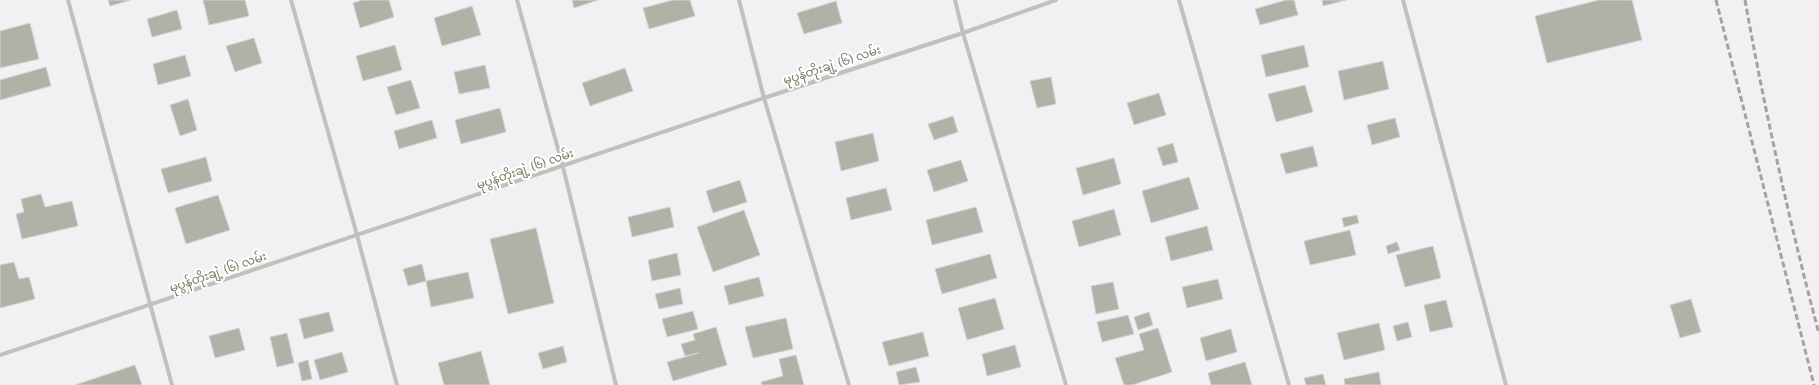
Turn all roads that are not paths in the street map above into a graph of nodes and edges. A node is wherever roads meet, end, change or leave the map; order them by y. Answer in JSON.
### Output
{"nodes":[{"id":1,"x":68,"y":0,"type":"edge"},
{"id":2,"x":291,"y":0,"type":"edge"},
{"id":3,"x":517,"y":0,"type":"edge"},
{"id":4,"x":738,"y":0,"type":"edge"},
{"id":5,"x":955,"y":0,"type":"edge"},
{"id":6,"x":1056,"y":0,"type":"edge"},
{"id":7,"x":1179,"y":0,"type":"edge"},
{"id":8,"x":1403,"y":0,"type":"edge"},
{"id":9,"x":963,"y":33,"type":"junction"},
{"id":10,"x":764,"y":98,"type":"junction"},
{"id":11,"x":563,"y":166,"type":"junction"},
{"id":12,"x":358,"y":235,"type":"junction"},
{"id":13,"x":151,"y":306,"type":"junction"},
{"id":14,"x":0,"y":355,"type":"edge"},
{"id":15,"x":172,"y":385,"type":"edge"},
{"id":16,"x":397,"y":385,"type":"edge"},
{"id":17,"x":616,"y":385,"type":"edge"},
{"id":18,"x":849,"y":385,"type":"edge"},
{"id":19,"x":1066,"y":385,"type":"edge"},
{"id":20,"x":1289,"y":385,"type":"edge"},
{"id":21,"x":1506,"y":385,"type":"edge"}],
"edges":[{"from":1,"to":13,"type":"street"},
{"from":2,"to":12,"type":"street"},
{"from":3,"to":11,"type":"street"},
{"from":4,"to":10,"type":"street"},
{"from":5,"to":9,"type":"street"},
{"from":6,"to":9,"type":"street","name":"မုပွန်တိုးချဲ့ (၆) လမ်း"},
{"from":7,"to":20,"type":"street"},
{"from":8,"to":21,"type":"street"},
{"from":9,"to":10,"type":"street","name":"မုပွန်တိုးချဲ့ (၆) လမ်း"},
{"from":9,"to":19,"type":"street"},
{"from":10,"to":11,"type":"street","name":"မုပွန်တိုးချဲ့ (၆) လမ်း"},
{"from":10,"to":18,"type":"street"},
{"from":11,"to":12,"type":"street","name":"မုပွန်တိုးချဲ့ (၆) လမ်း"},
{"from":11,"to":17,"type":"street"},
{"from":12,"to":13,"type":"street","name":"မုပွန်တိုးချဲ့ (၆) လမ်း"},
{"from":12,"to":16,"type":"street"},
{"from":13,"to":14,"type":"street","name":"မုပွန်တိုးချဲ့ (၆) လမ်း"},
{"from":13,"to":15,"type":"street"}]}
